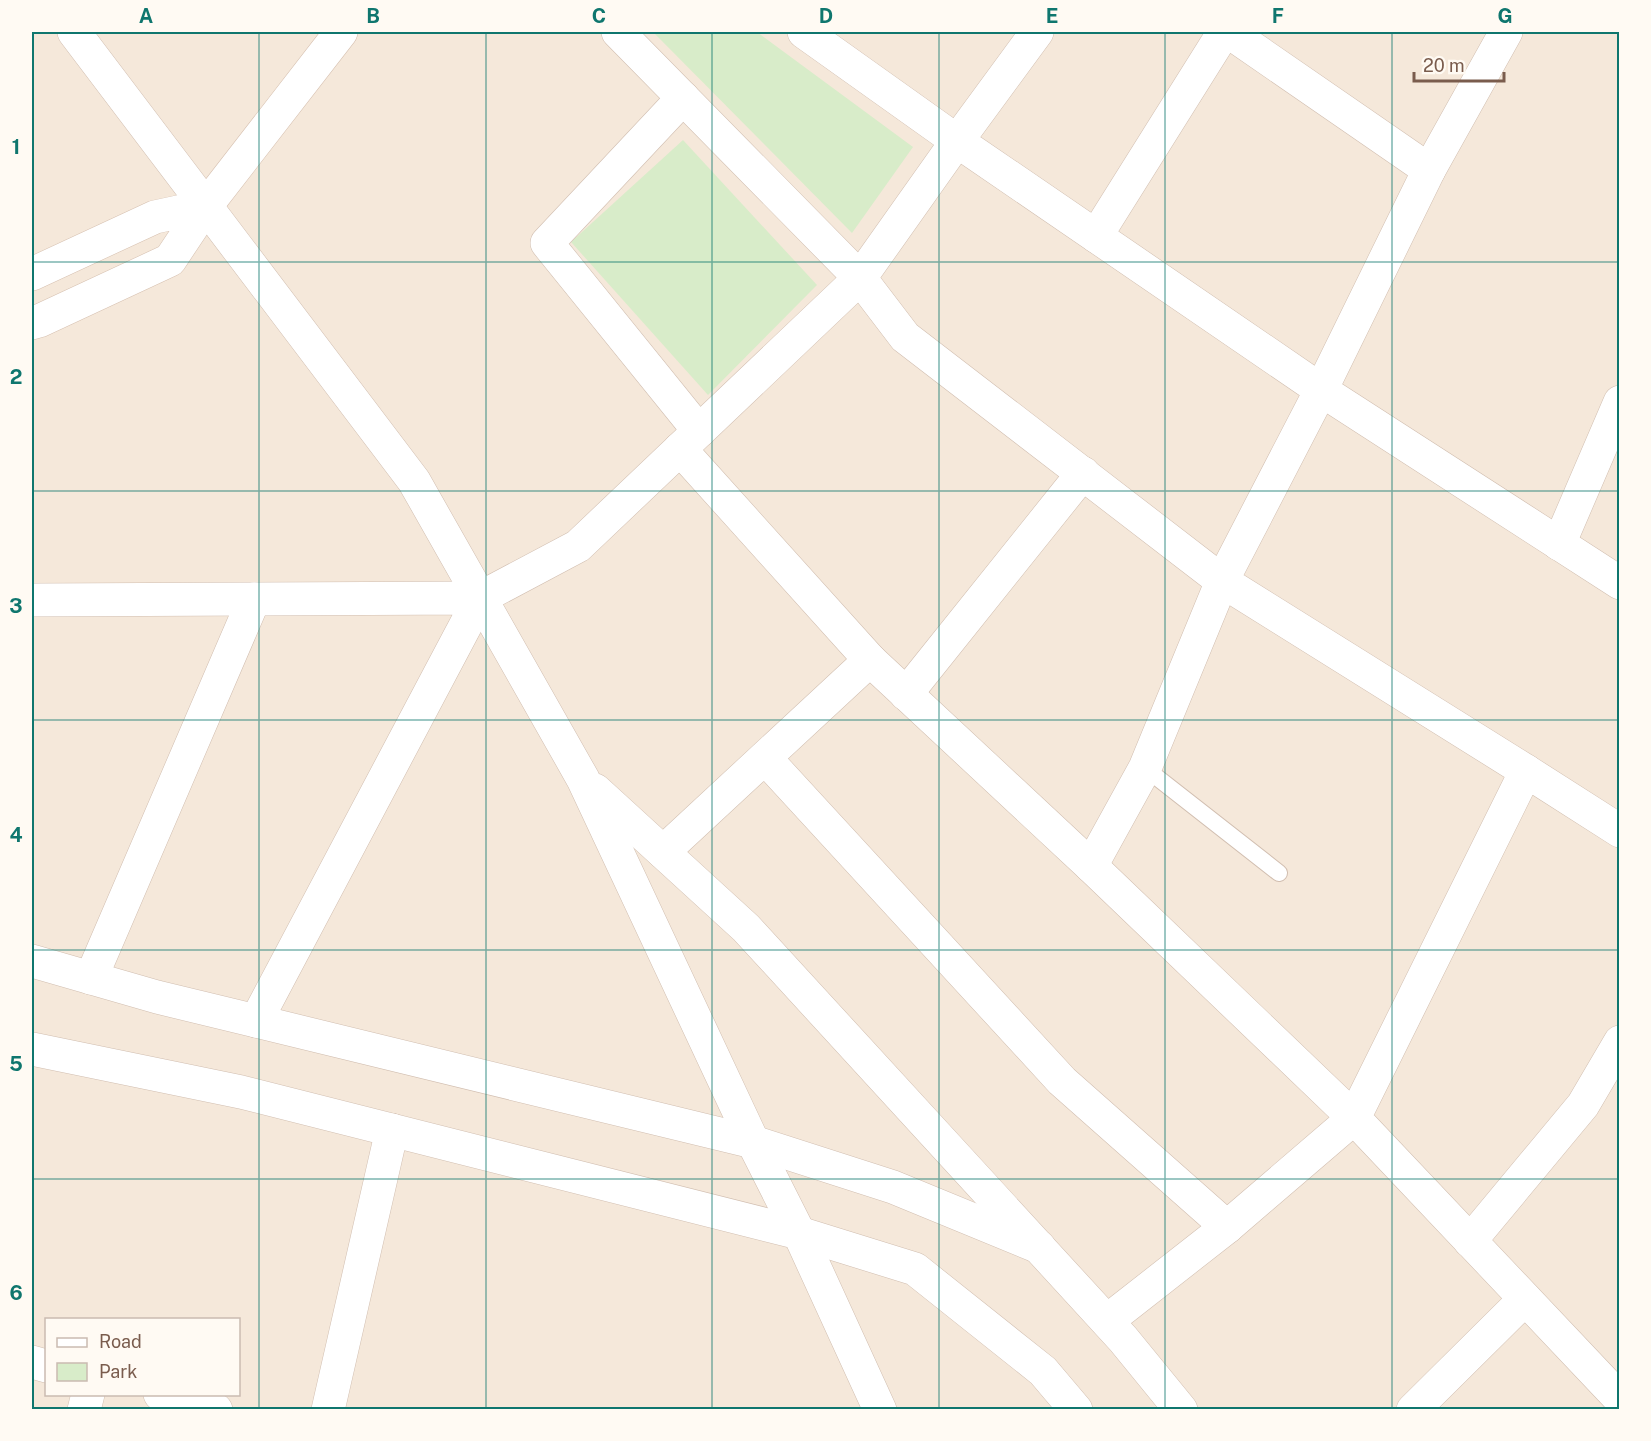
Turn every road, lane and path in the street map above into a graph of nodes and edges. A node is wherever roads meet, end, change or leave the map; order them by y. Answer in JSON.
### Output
{"nodes":[{"id":1,"x":74,"y":32,"type":"edge"},
{"id":2,"x":341,"y":32,"type":"edge"},
{"id":3,"x":618,"y":32,"type":"edge"},
{"id":4,"x":804,"y":32,"type":"edge"},
{"id":5,"x":1037,"y":32,"type":"edge"},
{"id":6,"x":1224,"y":32,"type":"edge"},
{"id":7,"x":1229,"y":32,"type":"edge"},
{"id":8,"x":1506,"y":32,"type":"edge"},
{"id":9,"x":683,"y":98,"type":"junction"},
{"id":10,"x":957,"y":141,"type":"junction"},
{"id":11,"x":1429,"y":170,"type":"junction"},
{"id":12,"x":206,"y":206,"type":"junction"},
{"id":13,"x":1096,"y":236,"type":"junction"},
{"id":14,"x":32,"y":274,"type":"edge"},
{"id":15,"x":860,"y":278,"type":"junction"},
{"id":16,"x":32,"y":323,"type":"edge"},
{"id":17,"x":1321,"y":390,"type":"junction"},
{"id":18,"x":1620,"y":402,"type":"edge"},
{"id":19,"x":689,"y":440,"type":"junction"},
{"id":20,"x":1083,"y":473,"type":"junction"},
{"id":21,"x":1559,"y":544,"type":"junction"},
{"id":22,"x":1222,"y":581,"type":"junction"},
{"id":23,"x":1620,"y":583,"type":"edge"},
{"id":24,"x":480,"y":598,"type":"junction"},
{"id":25,"x":254,"y":599,"type":"junction"},
{"id":26,"x":32,"y":600,"type":"edge"},
{"id":27,"x":870,"y":660,"type":"junction"},
{"id":28,"x":906,"y":694,"type":"junction"},
{"id":29,"x":765,"y":758,"type":"junction"},
{"id":30,"x":1145,"y":768,"type":"junction"},
{"id":31,"x":1526,"y":771,"type":"junction"},
{"id":32,"x":583,"y":779,"type":"junction"},
{"id":33,"x":1620,"y":831,"type":"edge"},
{"id":34,"x":663,"y":852,"type":"junction"},
{"id":35,"x":1091,"y":866,"type":"junction"},
{"id":36,"x":1279,"y":873,"type":"dead end"},
{"id":37,"x":32,"y":961,"type":"edge"},
{"id":38,"x":91,"y":978,"type":"junction"},
{"id":39,"x":256,"y":1021,"type":"junction"},
{"id":40,"x":1620,"y":1042,"type":"edge"},
{"id":41,"x":32,"y":1049,"type":"edge"},
{"id":42,"x":1354,"y":1118,"type":"junction"},
{"id":43,"x":392,"y":1130,"type":"junction"},
{"id":44,"x":753,"y":1142,"type":"junction"},
{"id":45,"x":1227,"y":1227,"type":"junction"},
{"id":46,"x":799,"y":1233,"type":"junction"},
{"id":47,"x":1470,"y":1241,"type":"junction"},
{"id":48,"x":1039,"y":1247,"type":"junction"},
{"id":49,"x":1525,"y":1299,"type":"junction"},
{"id":50,"x":1107,"y":1321,"type":"junction"},
{"id":51,"x":164,"y":1396,"type":"edge"},
{"id":52,"x":1620,"y":1399,"type":"edge"},
{"id":53,"x":216,"y":1410,"type":"edge"},
{"id":54,"x":328,"y":1410,"type":"edge"},
{"id":55,"x":880,"y":1410,"type":"edge"},
{"id":56,"x":1076,"y":1410,"type":"edge"},
{"id":57,"x":1181,"y":1410,"type":"edge"},
{"id":58,"x":1413,"y":1410,"type":"edge"}],
"edges":[{"from":1,"to":12,"type":"street"},
{"from":2,"to":12,"type":"street"},
{"from":3,"to":9,"type":"street"},
{"from":4,"to":10,"type":"street"},
{"from":5,"to":10,"type":"street"},
{"from":6,"to":13,"type":"street"},
{"from":7,"to":11,"type":"street"},
{"from":8,"to":11,"type":"street"},
{"from":9,"to":15,"type":"street"},
{"from":9,"to":19,"type":"street"},
{"from":10,"to":13,"type":"street"},
{"from":10,"to":15,"type":"street"},
{"from":11,"to":17,"type":"street"},
{"from":12,"to":14,"type":"street"},
{"from":12,"to":16,"type":"street"},
{"from":12,"to":24,"type":"street"},
{"from":13,"to":17,"type":"street"},
{"from":15,"to":19,"type":"street"},
{"from":15,"to":20,"type":"street"},
{"from":17,"to":21,"type":"street"},
{"from":17,"to":22,"type":"street"},
{"from":18,"to":21,"type":"street"},
{"from":19,"to":24,"type":"street"},
{"from":19,"to":27,"type":"street"},
{"from":20,"to":22,"type":"street"},
{"from":20,"to":28,"type":"street"},
{"from":21,"to":23,"type":"street"},
{"from":22,"to":30,"type":"street"},
{"from":22,"to":31,"type":"street"},
{"from":24,"to":25,"type":"street"},
{"from":24,"to":32,"type":"street"},
{"from":24,"to":39,"type":"street"},
{"from":25,"to":26,"type":"street"},
{"from":25,"to":38,"type":"street"},
{"from":27,"to":28,"type":"street"},
{"from":27,"to":29,"type":"street"},
{"from":28,"to":35,"type":"street"},
{"from":29,"to":34,"type":"street"},
{"from":29,"to":45,"type":"street"},
{"from":30,"to":35,"type":"street"},
{"from":30,"to":36,"type":"lane"},
{"from":31,"to":33,"type":"street"},
{"from":31,"to":42,"type":"street"},
{"from":32,"to":34,"type":"street"},
{"from":32,"to":44,"type":"street"},
{"from":34,"to":48,"type":"street"},
{"from":35,"to":42,"type":"street"},
{"from":37,"to":38,"type":"street"},
{"from":38,"to":39,"type":"street"},
{"from":39,"to":44,"type":"street"},
{"from":40,"to":47,"type":"street"},
{"from":41,"to":43,"type":"street"},
{"from":42,"to":45,"type":"street"},
{"from":42,"to":47,"type":"street"},
{"from":43,"to":46,"type":"street"},
{"from":43,"to":54,"type":"street"},
{"from":44,"to":46,"type":"street"},
{"from":44,"to":48,"type":"street"},
{"from":45,"to":50,"type":"street"},
{"from":46,"to":55,"type":"street"},
{"from":46,"to":56,"type":"street"},
{"from":47,"to":49,"type":"street"},
{"from":48,"to":50,"type":"street"},
{"from":49,"to":52,"type":"street"},
{"from":49,"to":58,"type":"street"},
{"from":50,"to":57,"type":"street"},
{"from":51,"to":53,"type":"street"}]}
